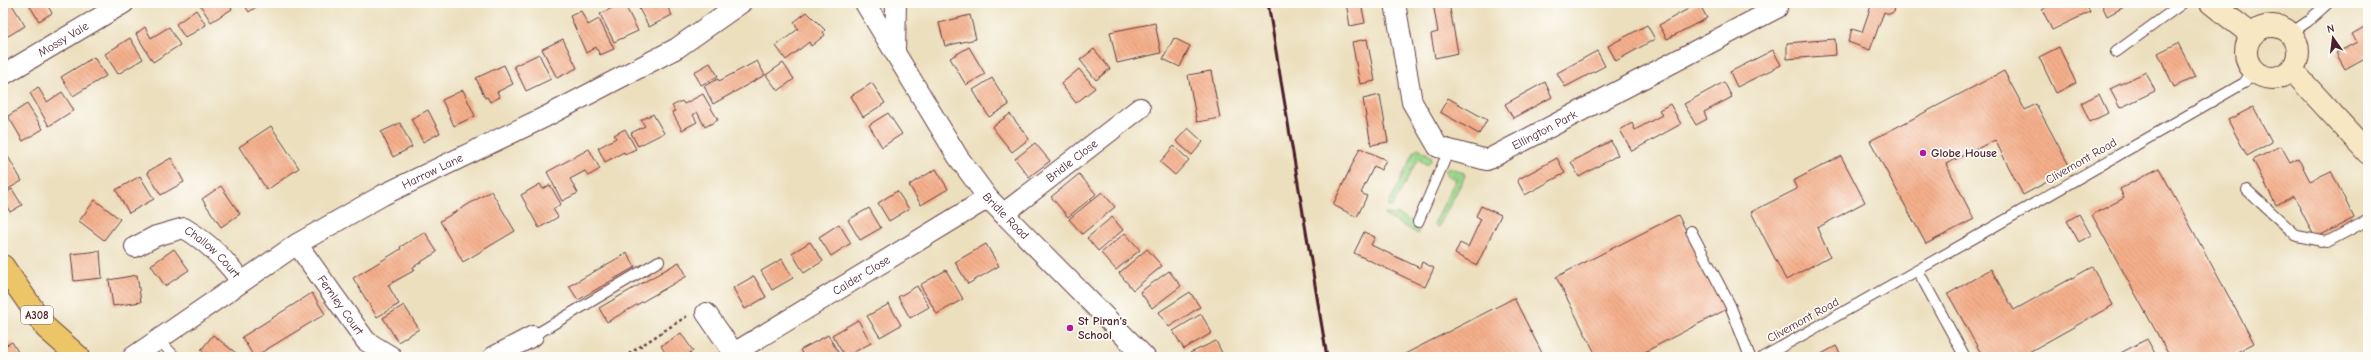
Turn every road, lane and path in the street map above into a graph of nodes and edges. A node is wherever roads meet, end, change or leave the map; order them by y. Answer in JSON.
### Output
{"nodes":[{"id":1,"x":124,"y":3,"type":"edge"},
{"id":2,"x":741,"y":3,"type":"edge"},
{"id":3,"x":865,"y":3,"type":"edge"},
{"id":4,"x":896,"y":3,"type":"edge"},
{"id":5,"x":1395,"y":3,"type":"edge"},
{"id":6,"x":1778,"y":3,"type":"edge"},
{"id":7,"x":2183,"y":3,"type":"edge"},
{"id":8,"x":2211,"y":3,"type":"edge"},
{"id":9,"x":2328,"y":3,"type":"edge"},
{"id":10,"x":2291,"y":33,"type":"junction"},
{"id":11,"x":2252,"y":34,"type":"junction"},
{"id":12,"x":895,"y":51,"type":"junction"},
{"id":13,"x":2116,"y":52,"type":"dead end"},
{"id":14,"x":2292,"y":70,"type":"junction"},
{"id":15,"x":2253,"y":71,"type":"junction"},
{"id":16,"x":3,"y":75,"type":"edge"},
{"id":17,"x":1140,"y":108,"type":"dead end"},
{"id":18,"x":2367,"y":149,"type":"edge"},
{"id":19,"x":1449,"y":150,"type":"junction"},
{"id":20,"x":2247,"y":190,"type":"dead end"},
{"id":21,"x":988,"y":198,"type":"junction"},
{"id":22,"x":1003,"y":214,"type":"junction"},
{"id":23,"x":2368,"y":220,"type":"edge"},
{"id":24,"x":1418,"y":222,"type":"dead end"},
{"id":25,"x":1691,"y":231,"type":"dead end"},
{"id":26,"x":297,"y":244,"type":"junction"},
{"id":27,"x":135,"y":247,"type":"dead end"},
{"id":28,"x":659,"y":261,"type":"dead end"},
{"id":29,"x":3,"y":266,"type":"edge"},
{"id":30,"x":1918,"y":271,"type":"junction"},
{"id":31,"x":241,"y":281,"type":"junction"},
{"id":32,"x":706,"y":313,"type":"joint"},
{"id":33,"x":533,"y":336,"type":"joint"},
{"id":34,"x":158,"y":340,"type":"junction"},
{"id":35,"x":735,"y":355,"type":"edge"},
{"id":36,"x":79,"y":357,"type":"edge"},
{"id":37,"x":133,"y":357,"type":"edge"},
{"id":38,"x":175,"y":357,"type":"edge"},
{"id":39,"x":392,"y":357,"type":"edge"},
{"id":40,"x":493,"y":357,"type":"edge"},
{"id":41,"x":624,"y":357,"type":"edge"},
{"id":42,"x":1145,"y":357,"type":"edge"},
{"id":43,"x":1750,"y":357,"type":"edge"},
{"id":44,"x":1763,"y":357,"type":"edge"},
{"id":45,"x":1965,"y":357,"type":"edge"}],
"edges":[{"from":1,"to":16,"type":"street","name":"Mossy Vale"},
{"from":2,"to":26,"type":"street","name":"Harrow Lane"},
{"from":3,"to":12,"type":"street","name":"Bridle Road"},
{"from":4,"to":12,"type":"street"},
{"from":5,"to":19,"type":"street","name":"Ellington Park"},
{"from":6,"to":19,"type":"street","name":"Ellington Park"},
{"from":7,"to":13,"type":"lane"},
{"from":8,"to":11,"type":"main road"},
{"from":9,"to":10,"type":"lane"},
{"from":10,"to":11,"type":"main road"},
{"from":10,"to":14,"type":"main road"},
{"from":11,"to":15,"type":"main road"},
{"from":12,"to":21,"type":"street","name":"Bridle Road"},
{"from":14,"to":15,"type":"main road"},
{"from":14,"to":18,"type":"main road"},
{"from":15,"to":30,"type":"lane","name":"Clivemont Road"},
{"from":17,"to":22,"type":"street","name":"Bridle Close"},
{"from":19,"to":24,"type":"lane"},
{"from":20,"to":23,"type":"lane"},
{"from":21,"to":22,"type":"street","name":"Bridle Road"},
{"from":21,"to":35,"type":"street","name":"Calder Close"},
{"from":22,"to":42,"type":"street","name":"Bridle Road"},
{"from":25,"to":43,"type":"lane"},
{"from":26,"to":31,"type":"street","name":"Harrow Lane"},
{"from":26,"to":39,"type":"street","name":"Fernley Court"},
{"from":27,"to":31,"type":"street","name":"Challow Court"},
{"from":28,"to":33,"type":"lane"},
{"from":29,"to":36,"type":"main road","number":"A308"},
{"from":30,"to":44,"type":"lane","name":"Clivemont Road"},
{"from":30,"to":45,"type":"lane"},
{"from":31,"to":34,"type":"street","name":"Harrow Lane"},
{"from":32,"to":35,"type":"street","name":"Calder Close"},
{"from":32,"to":41,"type":"path"},
{"from":33,"to":40,"type":"street"},
{"from":34,"to":37,"type":"street","name":"Harrow Lane"},
{"from":34,"to":38,"type":"lane"}]}
